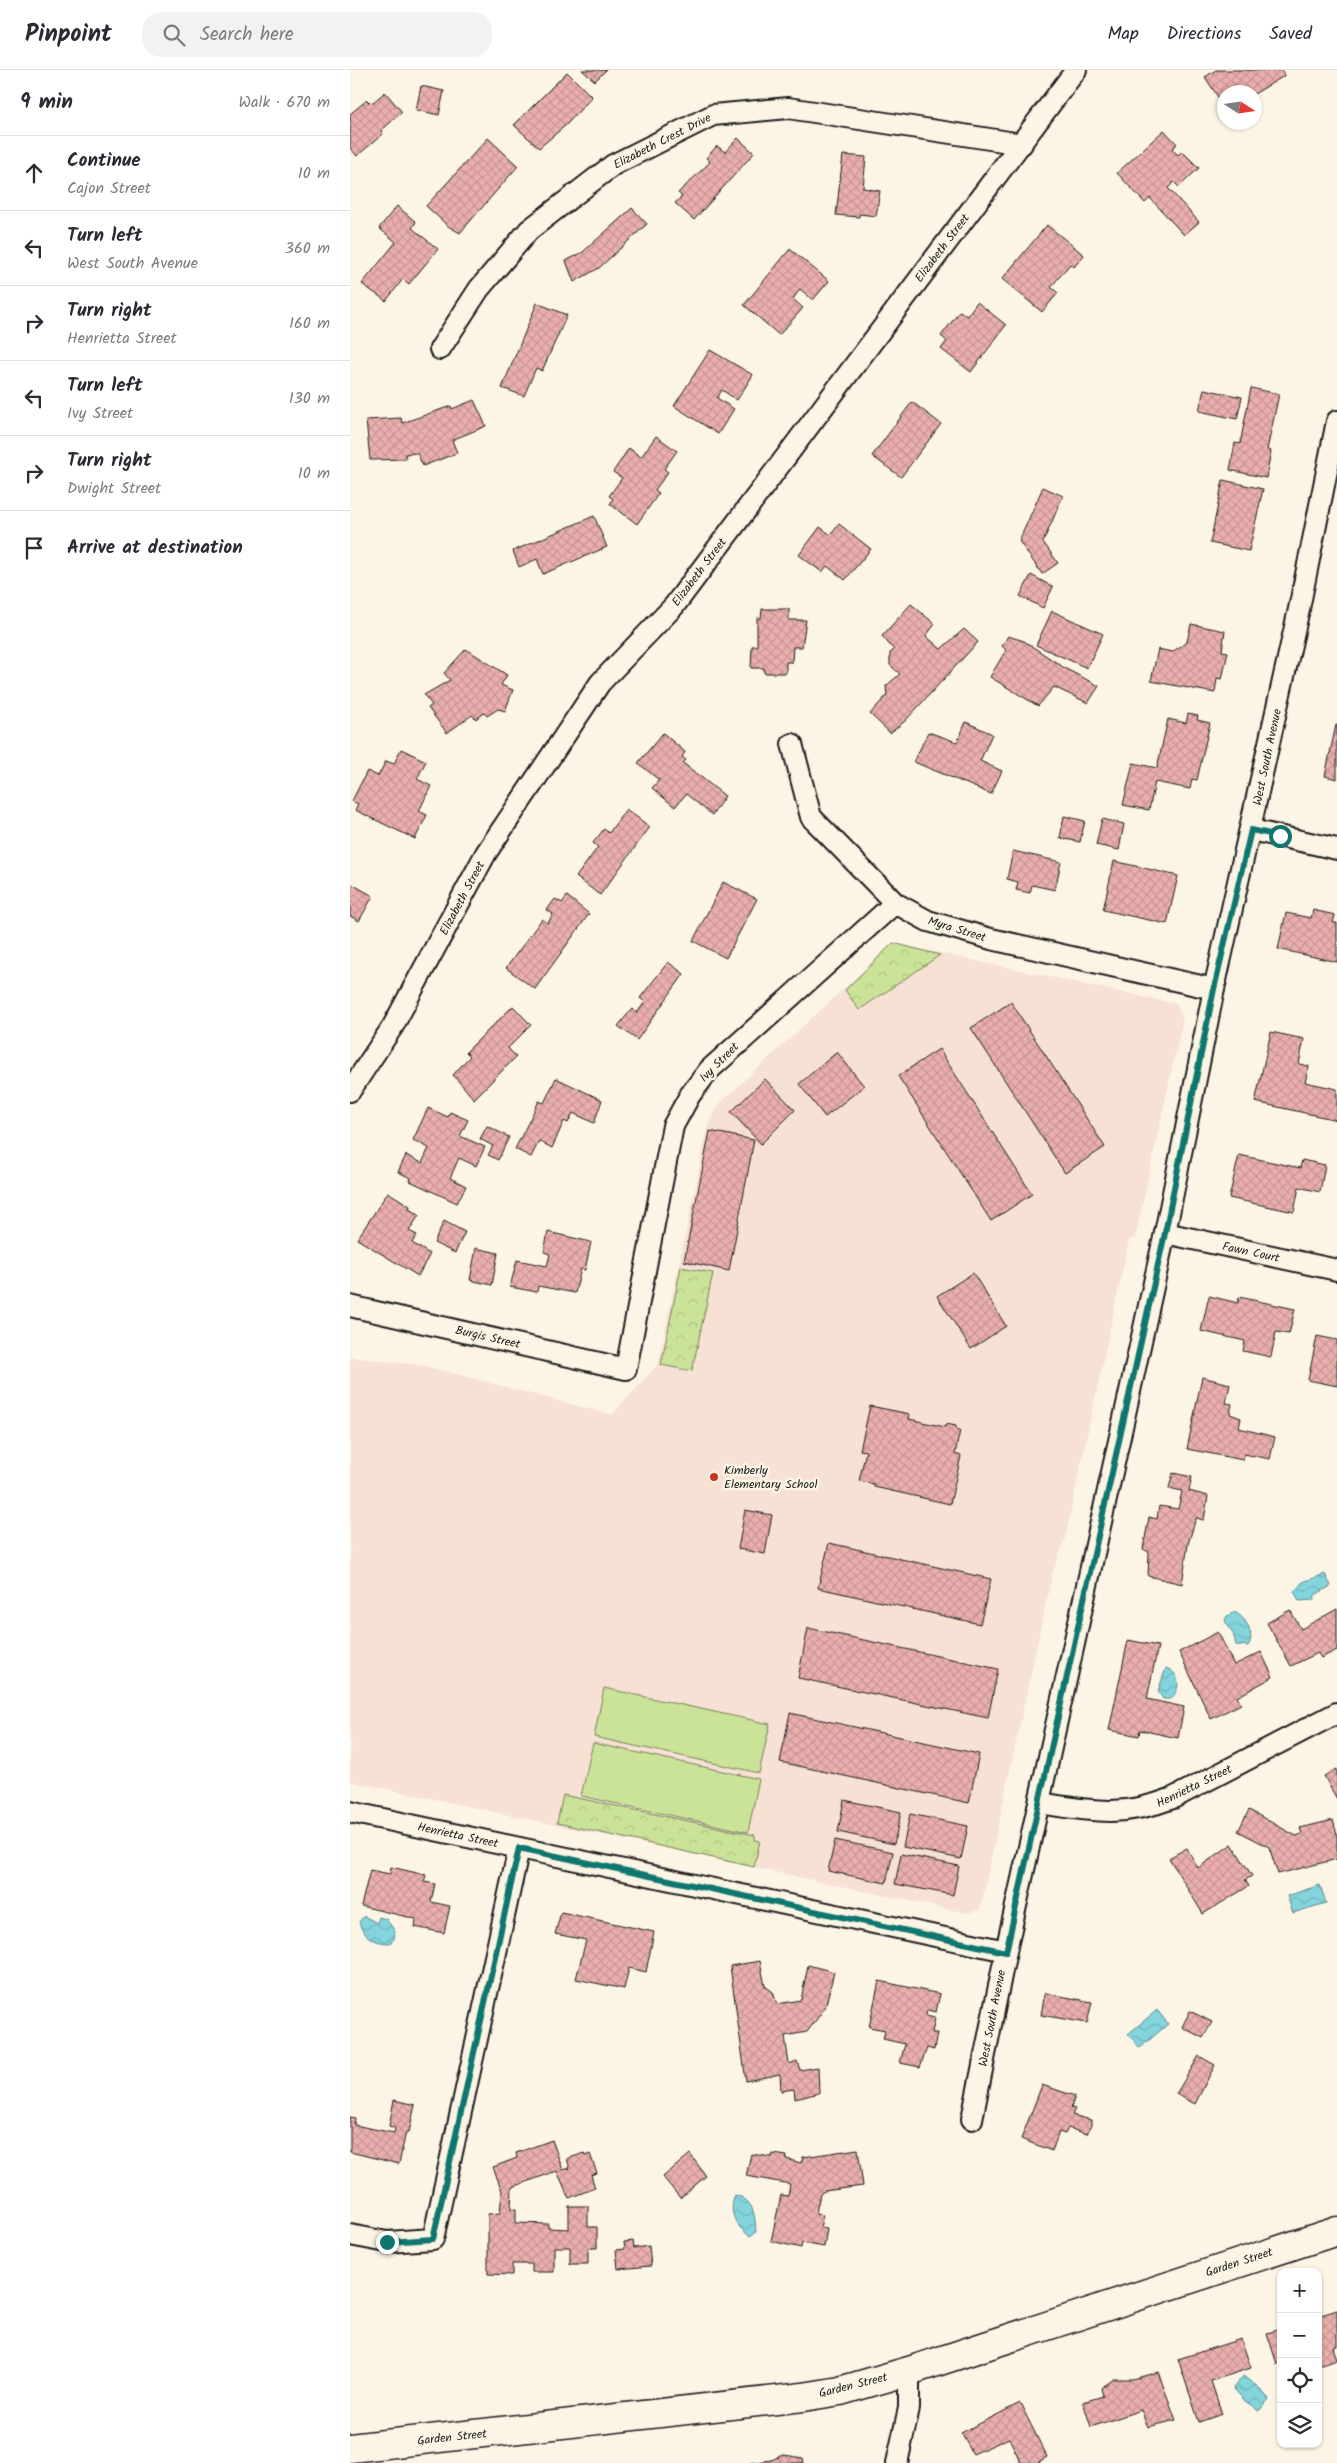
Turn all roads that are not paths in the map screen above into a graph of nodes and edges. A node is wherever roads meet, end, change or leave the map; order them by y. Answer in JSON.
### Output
{"nodes":[{"id":1,"x":1076,"y":70,"type":"edge"},
{"id":2,"x":1022,"y":144,"type":"junction"},
{"id":3,"x":440,"y":349,"type":"dead end"},
{"id":4,"x":1337,"y":421,"type":"edge"},
{"id":5,"x":792,"y":744,"type":"dead end"},
{"id":6,"x":1251,"y":830,"type":"junction"},
{"id":7,"x":1337,"y":849,"type":"edge"},
{"id":8,"x":894,"y":903,"type":"junction"},
{"id":9,"x":1214,"y":989,"type":"junction"},
{"id":10,"x":350,"y":1091,"type":"edge"},
{"id":11,"x":1165,"y":1233,"type":"junction"},
{"id":12,"x":1337,"y":1270,"type":"edge"},
{"id":13,"x":350,"y":1306,"type":"edge"},
{"id":14,"x":626,"y":1369,"type":"joint"},
{"id":15,"x":1337,"y":1713,"type":"edge"},
{"id":16,"x":1039,"y":1803,"type":"junction"},
{"id":17,"x":350,"y":1812,"type":"edge"},
{"id":18,"x":519,"y":1848,"type":"junction"},
{"id":19,"x":1006,"y":1952,"type":"junction"},
{"id":20,"x":972,"y":2119,"type":"dead end"},
{"id":21,"x":1337,"y":2231,"type":"edge"},
{"id":22,"x":350,"y":2235,"type":"edge"},
{"id":23,"x":909,"y":2371,"type":"junction"},
{"id":24,"x":350,"y":2448,"type":"edge"},
{"id":25,"x":897,"y":2463,"type":"edge"}],
"edges":[{"from":1,"to":2,"type":"street","name":"Elizabeth Street"},
{"from":2,"to":3,"type":"street","name":"Elizabeth Crest Drive"},
{"from":2,"to":10,"type":"street","name":"Elizabeth Street"},
{"from":4,"to":6,"type":"street","name":"West South Avenue"},
{"from":5,"to":8,"type":"street","name":"Myra Street"},
{"from":6,"to":7,"type":"street"},
{"from":6,"to":9,"type":"street","name":"West South Avenue"},
{"from":8,"to":9,"type":"street","name":"Myra Street"},
{"from":8,"to":14,"type":"street","name":"Ivy Street"},
{"from":9,"to":11,"type":"street","name":"West South Avenue"},
{"from":11,"to":12,"type":"street","name":"Fawn Court"},
{"from":11,"to":16,"type":"street","name":"West South Avenue"},
{"from":13,"to":14,"type":"street","name":"Burgis Street"},
{"from":15,"to":16,"type":"street","name":"Henrietta Street"},
{"from":16,"to":19,"type":"street","name":"West South Avenue"},
{"from":17,"to":18,"type":"street","name":"Henrietta Street"},
{"from":18,"to":19,"type":"street","name":"Henrietta Street"},
{"from":18,"to":22,"type":"street"},
{"from":19,"to":20,"type":"street","name":"West South Avenue"},
{"from":21,"to":23,"type":"street","name":"Garden Street"},
{"from":23,"to":24,"type":"street","name":"Garden Street"},
{"from":23,"to":25,"type":"street"}]}
